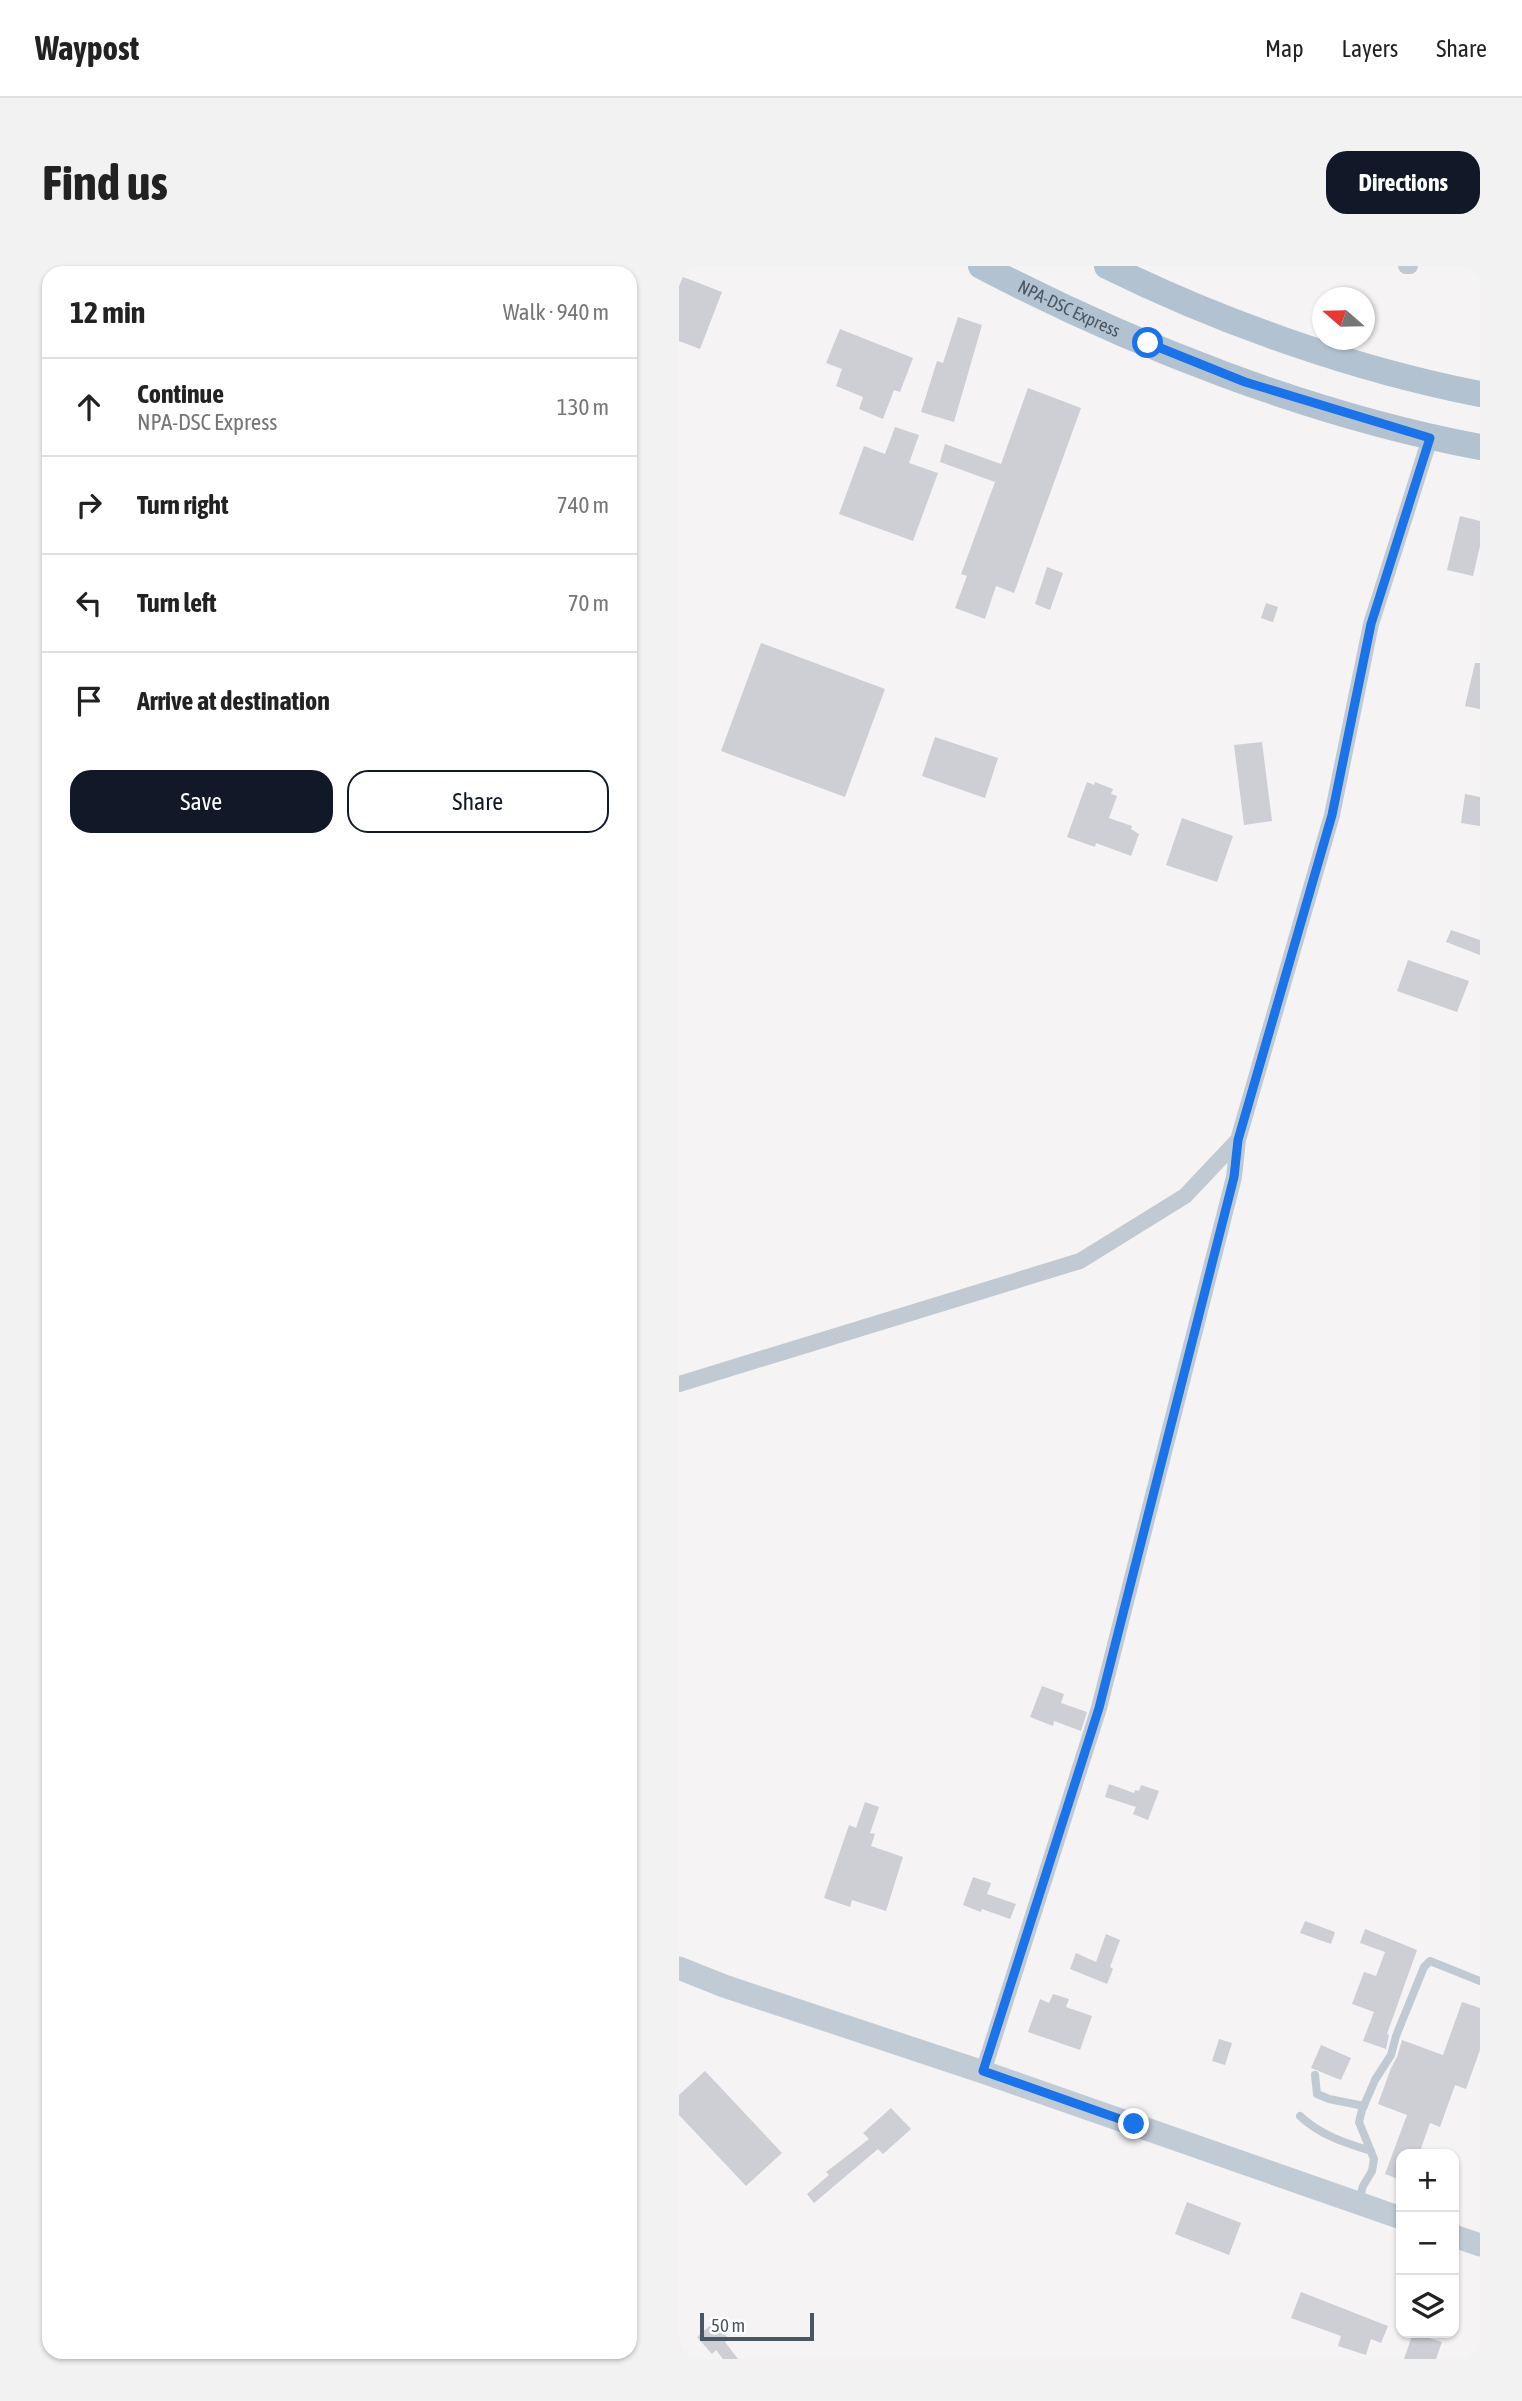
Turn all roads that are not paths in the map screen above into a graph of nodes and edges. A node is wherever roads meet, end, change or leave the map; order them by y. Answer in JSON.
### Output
{"nodes":[{"id":1,"x":981,"y":266,"type":"edge"},
{"id":2,"x":1107,"y":266,"type":"edge"},
{"id":3,"x":1474,"y":389,"type":"edge"},
{"id":4,"x":1430,"y":438,"type":"junction"},
{"id":5,"x":1480,"y":447,"type":"edge"},
{"id":6,"x":1238,"y":1140,"type":"junction"},
{"id":7,"x":679,"y":1384,"type":"edge"},
{"id":8,"x":679,"y":1968,"type":"edge"},
{"id":9,"x":1480,"y":1980,"type":"edge"},
{"id":10,"x":983,"y":2071,"type":"junction"},
{"id":11,"x":1315,"y":2075,"type":"dead end"},
{"id":12,"x":1364,"y":2106,"type":"junction"},
{"id":13,"x":1300,"y":2116,"type":"dead end"},
{"id":14,"x":1371,"y":2151,"type":"junction"},
{"id":15,"x":1358,"y":2204,"type":"junction"},
{"id":16,"x":1396,"y":2216,"type":"edge"},
{"id":17,"x":1459,"y":2238,"type":"edge"},
{"id":18,"x":1480,"y":2245,"type":"edge"}],
"edges":[{"from":1,"to":4,"type":"main road","name":"NPA-DSC Express"},
{"from":2,"to":3,"type":"main road"},
{"from":4,"to":5,"type":"main road","name":"NPA-DSC Express"},
{"from":4,"to":6,"type":"street"},
{"from":6,"to":7,"type":"street"},
{"from":6,"to":10,"type":"street"},
{"from":8,"to":10,"type":"street"},
{"from":9,"to":12,"type":"lane"},
{"from":10,"to":15,"type":"street"},
{"from":11,"to":12,"type":"lane"},
{"from":12,"to":14,"type":"lane"},
{"from":13,"to":14,"type":"lane"},
{"from":14,"to":15,"type":"lane"},
{"from":15,"to":16,"type":"street"},
{"from":17,"to":18,"type":"street"}]}
